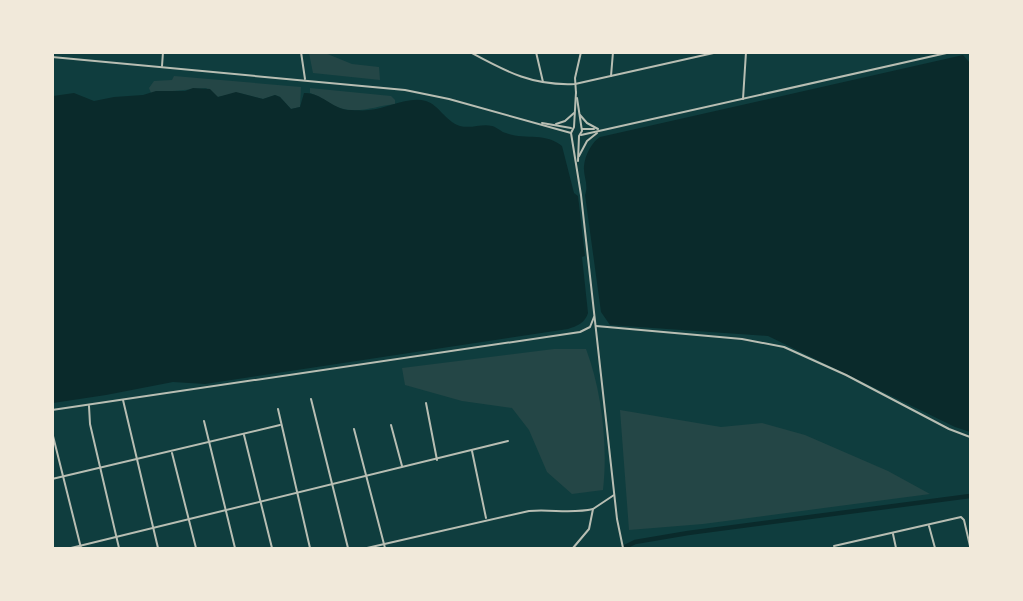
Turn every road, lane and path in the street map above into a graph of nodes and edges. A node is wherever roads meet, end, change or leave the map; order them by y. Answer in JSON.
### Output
{"nodes":[{"id":1,"x":59,"y":52,"type":"edge"},
{"id":2,"x":163,"y":52,"type":"edge"},
{"id":3,"x":300,"y":52,"type":"edge"},
{"id":4,"x":470,"y":52,"type":"edge"},
{"id":5,"x":536,"y":52,"type":"edge"},
{"id":6,"x":581,"y":52,"type":"edge"},
{"id":7,"x":613,"y":52,"type":"edge"},
{"id":8,"x":718,"y":52,"type":"edge"},
{"id":9,"x":746,"y":52,"type":"edge"},
{"id":10,"x":951,"y":52,"type":"edge"},
{"id":11,"x":713,"y":53,"type":"edge"},
{"id":12,"x":52,"y":57,"type":"edge"},
{"id":13,"x":59,"y":57,"type":"junction"},
{"id":14,"x":162,"y":66,"type":"junction"},
{"id":15,"x":611,"y":76,"type":"junction"},
{"id":16,"x":305,"y":80,"type":"junction"},
{"id":17,"x":544,"y":83,"type":"junction"},
{"id":18,"x":575,"y":84,"type":"junction"},
{"id":19,"x":743,"y":99,"type":"junction"},
{"id":20,"x":576,"y":111,"type":"junction"},
{"id":21,"x":534,"y":122,"type":"junction"},
{"id":22,"x":550,"y":124,"type":"junction"},
{"id":23,"x":573,"y":127,"type":"junction"},
{"id":24,"x":581,"y":128,"type":"junction"},
{"id":25,"x":598,"y":130,"type":"junction"},
{"id":26,"x":572,"y":134,"type":"junction"},
{"id":27,"x":580,"y":136,"type":"junction"},
{"id":28,"x":579,"y":156,"type":"junction"},
{"id":29,"x":577,"y":164,"type":"junction"},
{"id":30,"x":595,"y":315,"type":"junction"},
{"id":31,"x":596,"y":326,"type":"junction"},
{"id":32,"x":311,"y":399,"type":"dead end"},
{"id":33,"x":123,"y":400,"type":"junction"},
{"id":34,"x":426,"y":403,"type":"dead end"},
{"id":35,"x":89,"y":405,"type":"junction"},
{"id":36,"x":278,"y":409,"type":"dead end"},
{"id":37,"x":52,"y":411,"type":"edge"},
{"id":38,"x":204,"y":421,"type":"dead end"},
{"id":39,"x":280,"y":425,"type":"junction"},
{"id":40,"x":391,"y":425,"type":"dead end"},
{"id":41,"x":354,"y":429,"type":"dead end"},
{"id":42,"x":52,"y":432,"type":"edge"},
{"id":43,"x":244,"y":434,"type":"junction"},
{"id":44,"x":971,"y":437,"type":"edge"},
{"id":45,"x":508,"y":441,"type":"dead end"},
{"id":46,"x":209,"y":443,"type":"junction"},
{"id":47,"x":472,"y":450,"type":"junction"},
{"id":48,"x":172,"y":452,"type":"junction"},
{"id":49,"x":437,"y":460,"type":"junction"},
{"id":50,"x":137,"y":461,"type":"junction"},
{"id":51,"x":402,"y":467,"type":"junction"},
{"id":52,"x":99,"y":469,"type":"junction"},
{"id":53,"x":367,"y":476,"type":"junction"},
{"id":54,"x":62,"y":477,"type":"junction"},
{"id":55,"x":52,"y":479,"type":"edge"},
{"id":56,"x":333,"y":484,"type":"junction"},
{"id":57,"x":298,"y":492,"type":"junction"},
{"id":58,"x":614,"y":495,"type":"junction"},
{"id":59,"x":261,"y":502,"type":"junction"},
{"id":60,"x":593,"y":509,"type":"junction"},
{"id":61,"x":226,"y":511,"type":"junction"},
{"id":62,"x":188,"y":520,"type":"junction"},
{"id":63,"x":486,"y":520,"type":"junction"},
{"id":64,"x":929,"y":524,"type":"junction"},
{"id":65,"x":153,"y":527,"type":"junction"},
{"id":66,"x":892,"y":533,"type":"junction"},
{"id":67,"x":116,"y":537,"type":"junction"},
{"id":68,"x":384,"y":544,"type":"junction"},
{"id":69,"x":834,"y":546,"type":"dead end"},
{"id":70,"x":971,"y":546,"type":"edge"},
{"id":71,"x":81,"y":547,"type":"edge"},
{"id":72,"x":71,"y":548,"type":"edge"},
{"id":73,"x":119,"y":548,"type":"edge"},
{"id":74,"x":158,"y":548,"type":"edge"},
{"id":75,"x":196,"y":548,"type":"edge"},
{"id":76,"x":235,"y":548,"type":"edge"},
{"id":77,"x":272,"y":548,"type":"edge"},
{"id":78,"x":310,"y":548,"type":"edge"},
{"id":79,"x":348,"y":548,"type":"edge"},
{"id":80,"x":367,"y":548,"type":"edge"},
{"id":81,"x":385,"y":548,"type":"edge"},
{"id":82,"x":573,"y":548,"type":"edge"},
{"id":83,"x":623,"y":548,"type":"edge"},
{"id":84,"x":896,"y":548,"type":"edge"},
{"id":85,"x":935,"y":548,"type":"edge"}],
"edges":[{"from":1,"to":13,"type":"street"},
{"from":2,"to":14,"type":"street"},
{"from":3,"to":16,"type":"street"},
{"from":4,"to":17,"type":"street"},
{"from":5,"to":17,"type":"street"},
{"from":6,"to":18,"type":"street"},
{"from":7,"to":15,"type":"street"},
{"from":8,"to":11,"type":"street"},
{"from":9,"to":19,"type":"street"},
{"from":10,"to":19,"type":"street"},
{"from":11,"to":15,"type":"street"},
{"from":12,"to":13,"type":"street"},
{"from":13,"to":14,"type":"street"},
{"from":14,"to":16,"type":"street"},
{"from":15,"to":18,"type":"street"},
{"from":16,"to":21,"type":"street"},
{"from":17,"to":18,"type":"street"},
{"from":18,"to":20,"type":"street"},
{"from":19,"to":25,"type":"street"},
{"from":20,"to":22,"type":"street"},
{"from":20,"to":23,"type":"street"},
{"from":20,"to":24,"type":"street"},
{"from":20,"to":25,"type":"street"},
{"from":21,"to":22,"type":"street"},
{"from":21,"to":26,"type":"street"},
{"from":22,"to":23,"type":"street"},
{"from":23,"to":24,"type":"street"},
{"from":23,"to":26,"type":"street"},
{"from":24,"to":25,"type":"street"},
{"from":24,"to":27,"type":"street"},
{"from":25,"to":27,"type":"street"},
{"from":25,"to":28,"type":"street"},
{"from":26,"to":27,"type":"street"},
{"from":26,"to":29,"type":"street"},
{"from":27,"to":28,"type":"street"},
{"from":28,"to":29,"type":"street"},
{"from":29,"to":30,"type":"street"},
{"from":30,"to":31,"type":"street"},
{"from":30,"to":33,"type":"street"},
{"from":31,"to":44,"type":"street"},
{"from":31,"to":58,"type":"street"},
{"from":32,"to":56,"type":"street"},
{"from":33,"to":35,"type":"street"},
{"from":33,"to":50,"type":"street"},
{"from":34,"to":49,"type":"street"},
{"from":35,"to":37,"type":"street"},
{"from":35,"to":52,"type":"street"},
{"from":36,"to":39,"type":"street"},
{"from":38,"to":46,"type":"street"},
{"from":39,"to":43,"type":"street"},
{"from":39,"to":57,"type":"street"},
{"from":40,"to":51,"type":"street"},
{"from":41,"to":53,"type":"street"},
{"from":42,"to":54,"type":"street"},
{"from":43,"to":46,"type":"street"},
{"from":43,"to":59,"type":"street"},
{"from":45,"to":47,"type":"street"},
{"from":46,"to":48,"type":"street"},
{"from":46,"to":61,"type":"street"},
{"from":47,"to":49,"type":"street"},
{"from":47,"to":63,"type":"street"},
{"from":48,"to":50,"type":"street"},
{"from":48,"to":62,"type":"street"},
{"from":49,"to":51,"type":"street"},
{"from":50,"to":52,"type":"street"},
{"from":50,"to":65,"type":"street"},
{"from":51,"to":53,"type":"street"},
{"from":52,"to":54,"type":"street"},
{"from":52,"to":67,"type":"street"},
{"from":53,"to":56,"type":"street"},
{"from":53,"to":68,"type":"street"},
{"from":54,"to":55,"type":"street"},
{"from":54,"to":71,"type":"street"},
{"from":56,"to":57,"type":"street"},
{"from":56,"to":79,"type":"street"},
{"from":57,"to":59,"type":"street"},
{"from":57,"to":78,"type":"street"},
{"from":58,"to":60,"type":"street"},
{"from":58,"to":83,"type":"street"},
{"from":59,"to":61,"type":"street"},
{"from":59,"to":77,"type":"street"},
{"from":60,"to":63,"type":"street"},
{"from":60,"to":82,"type":"street"},
{"from":61,"to":62,"type":"street"},
{"from":61,"to":76,"type":"street"},
{"from":62,"to":65,"type":"street"},
{"from":62,"to":75,"type":"street"},
{"from":63,"to":68,"type":"street"},
{"from":64,"to":66,"type":"street"},
{"from":64,"to":70,"type":"street"},
{"from":64,"to":85,"type":"street"},
{"from":65,"to":67,"type":"street"},
{"from":65,"to":74,"type":"street"},
{"from":66,"to":69,"type":"street"},
{"from":66,"to":84,"type":"street"},
{"from":67,"to":71,"type":"street"},
{"from":67,"to":73,"type":"street"},
{"from":68,"to":80,"type":"street"},
{"from":68,"to":81,"type":"street"},
{"from":71,"to":72,"type":"street"}]}
